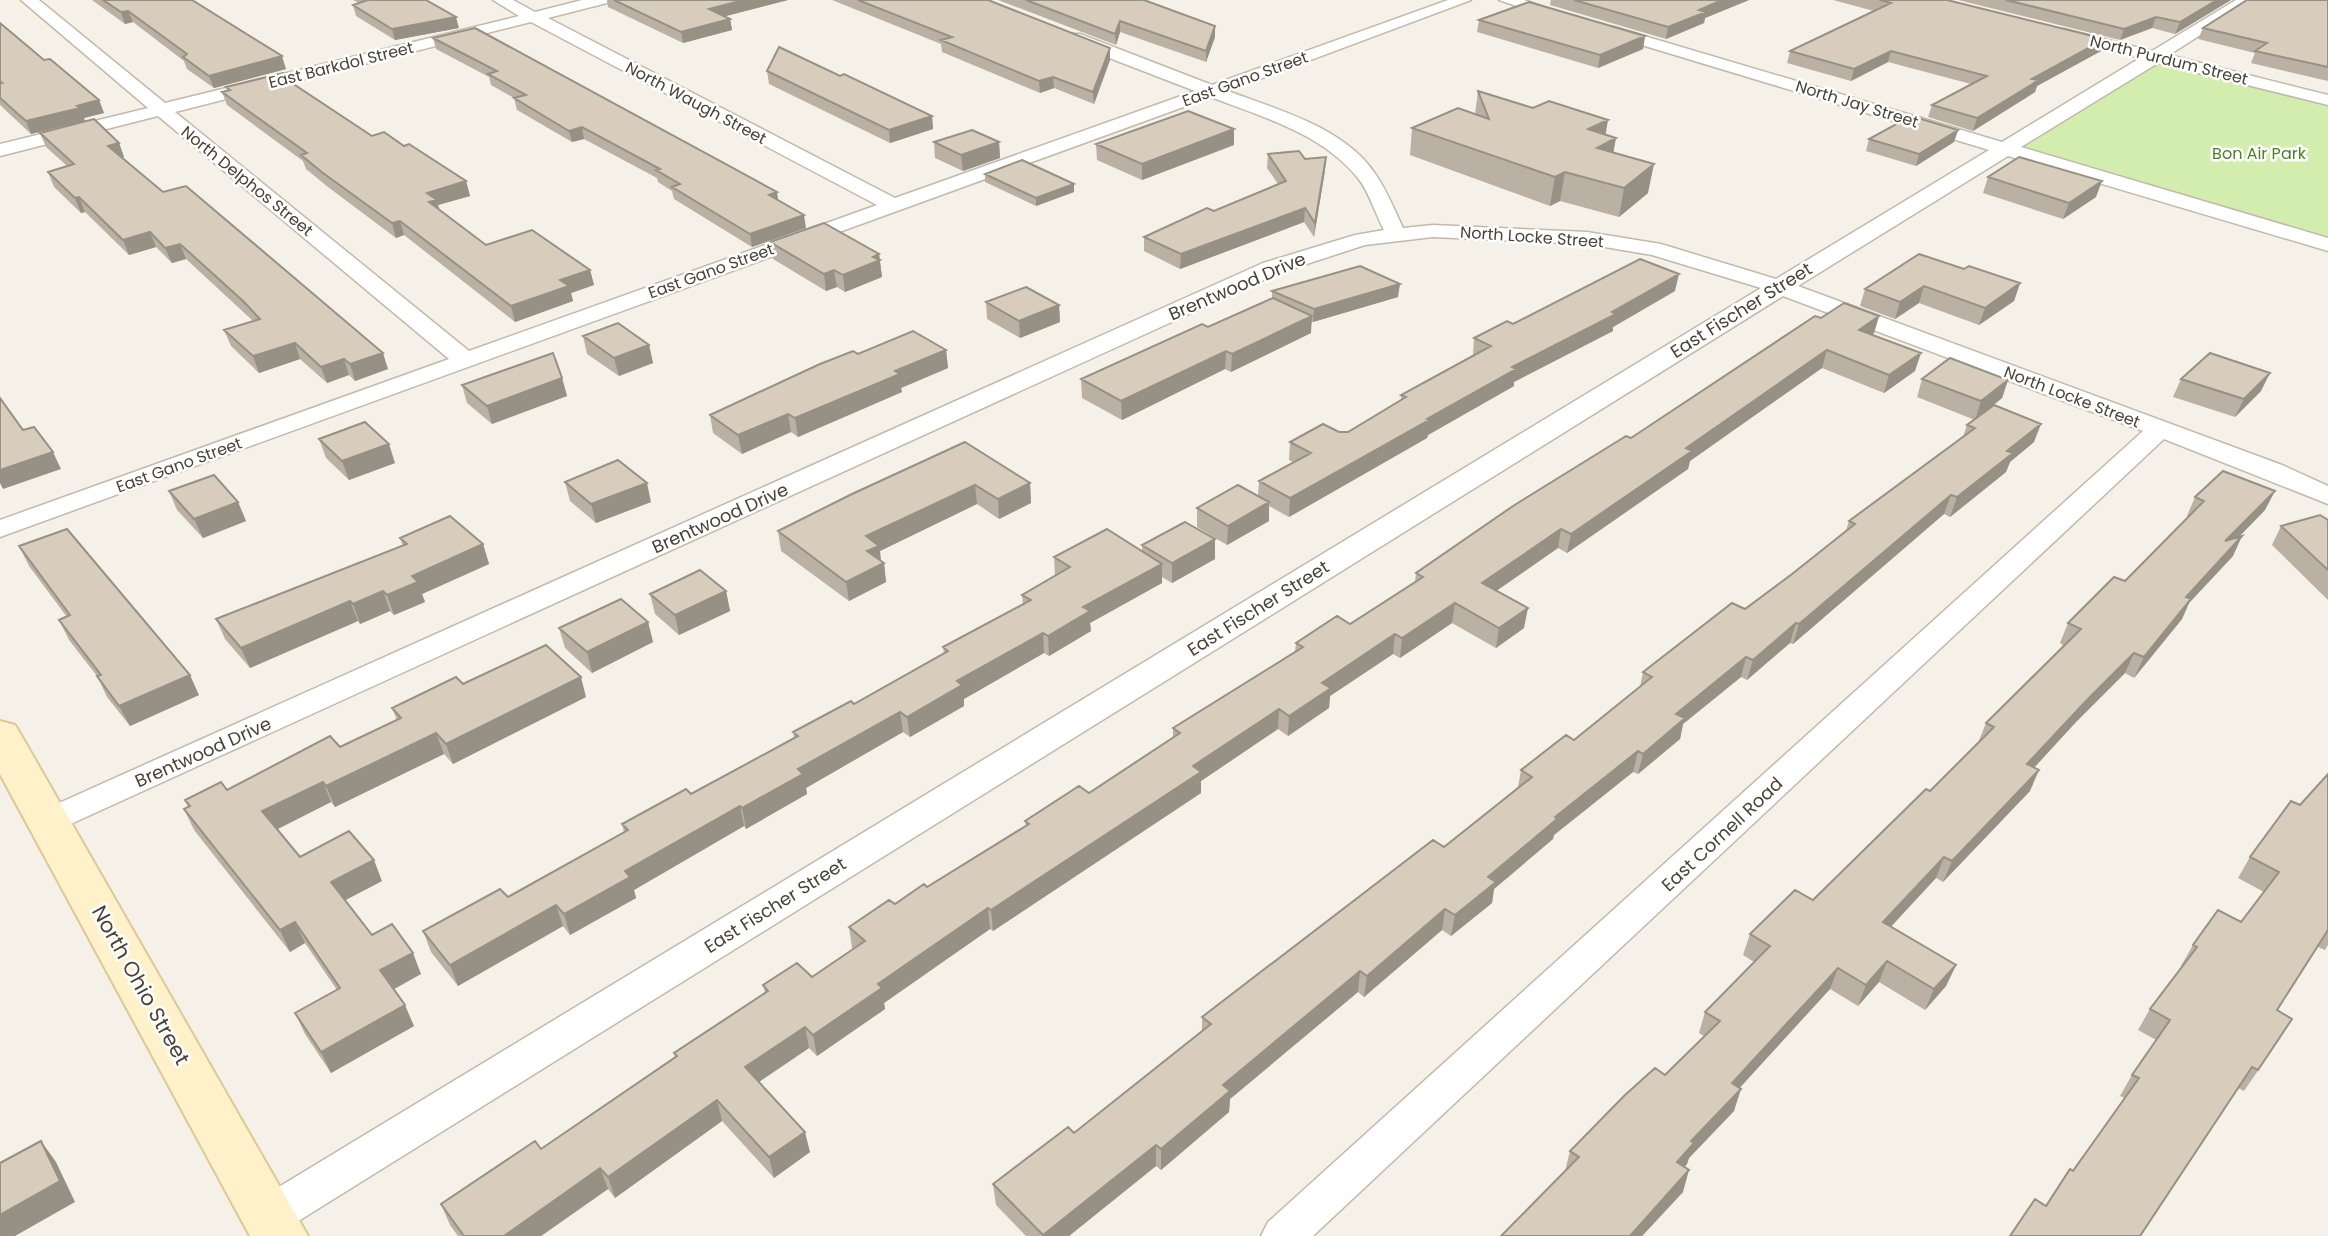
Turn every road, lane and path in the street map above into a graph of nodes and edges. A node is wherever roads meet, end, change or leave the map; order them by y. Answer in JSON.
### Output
{"nodes":[{"id":1,"x":29,"y":0,"type":"edge"},
{"id":2,"x":501,"y":0,"type":"edge"},
{"id":3,"x":601,"y":0,"type":"edge"},
{"id":4,"x":1463,"y":0,"type":"edge"},
{"id":5,"x":1507,"y":0,"type":"edge"},
{"id":6,"x":2248,"y":0,"type":"edge"},
{"id":7,"x":533,"y":17,"type":"junction"},
{"id":8,"x":1054,"y":30,"type":"edge"},
{"id":9,"x":2050,"y":30,"type":"edge"},
{"id":10,"x":2155,"y":57,"type":"junction"},
{"id":11,"x":1211,"y":91,"type":"junction"},
{"id":12,"x":2328,"y":100,"type":"edge"},
{"id":13,"x":160,"y":110,"type":"junction"},
{"id":14,"x":2003,"y":148,"type":"junction"},
{"id":15,"x":0,"y":150,"type":"edge"},
{"id":16,"x":892,"y":205,"type":"junction"},
{"id":17,"x":1396,"y":234,"type":"junction"},
{"id":18,"x":2328,"y":245,"type":"edge"},
{"id":19,"x":1779,"y":287,"type":"junction"},
{"id":20,"x":466,"y":361,"type":"junction"},
{"id":21,"x":2159,"y":430,"type":"junction"},
{"id":22,"x":2328,"y":496,"type":"edge"},
{"id":23,"x":0,"y":529,"type":"edge"},
{"id":24,"x":0,"y":735,"type":"edge"},
{"id":25,"x":51,"y":821,"type":"junction"},
{"id":26,"x":274,"y":1226,"type":"edge"},
{"id":27,"x":1283,"y":1236,"type":"edge"}],
"edges":[{"from":1,"to":13,"type":"street","name":"North Delphos Street"},
{"from":2,"to":7,"type":"street","name":"North Waugh Street"},
{"from":3,"to":7,"type":"street","name":"East Barkdol Street"},
{"from":4,"to":11,"type":"street","name":"East Gano Street"},
{"from":5,"to":14,"type":"street","name":"North Jay Street"},
{"from":6,"to":10,"type":"street","name":"East Fischer Street"},
{"from":7,"to":13,"type":"street","name":"East Barkdol Street"},
{"from":7,"to":16,"type":"street","name":"North Waugh Street"},
{"from":8,"to":11,"type":"street"},
{"from":9,"to":10,"type":"street","name":"North Purdum Street"},
{"from":10,"to":12,"type":"street","name":"North Purdum Street"},
{"from":10,"to":14,"type":"street","name":"East Fischer Street"},
{"from":11,"to":16,"type":"street","name":"East Gano Street"},
{"from":11,"to":17,"type":"street"},
{"from":13,"to":15,"type":"street","name":"East Barkdol Street"},
{"from":13,"to":20,"type":"street","name":"North Delphos Street"},
{"from":14,"to":18,"type":"street","name":"North Jay Street"},
{"from":14,"to":19,"type":"street","name":"East Fischer Street"},
{"from":16,"to":20,"type":"street","name":"East Gano Street"},
{"from":17,"to":19,"type":"street","name":"North Locke Street"},
{"from":17,"to":25,"type":"street","name":"Brentwood Drive"},
{"from":19,"to":21,"type":"street","name":"North Locke Street"},
{"from":19,"to":26,"type":"street","name":"East Fischer Street"},
{"from":20,"to":23,"type":"street","name":"East Gano Street"},
{"from":21,"to":22,"type":"street","name":"North Locke Street"},
{"from":21,"to":27,"type":"street","name":"East Cornell Road"},
{"from":24,"to":25,"type":"street","name":"North Ohio Street"},
{"from":25,"to":26,"type":"street","name":"North Ohio Street"}]}
